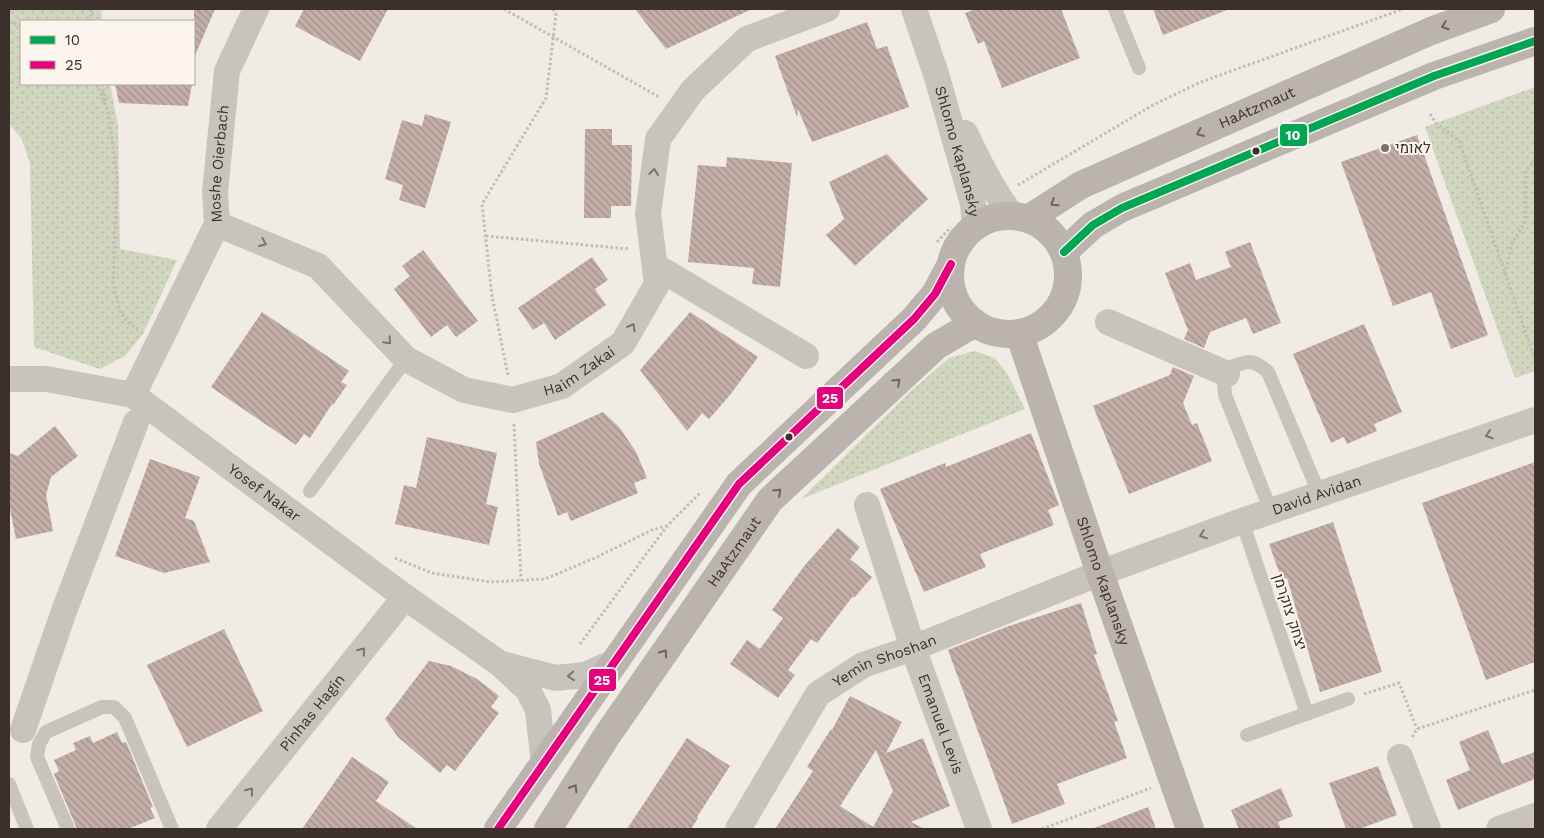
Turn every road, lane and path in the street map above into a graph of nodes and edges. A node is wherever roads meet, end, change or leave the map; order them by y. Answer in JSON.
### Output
{"nodes":[{"id":1,"x":256,"y":9,"type":"edge"},
{"id":2,"x":504,"y":9,"type":"edge"},
{"id":3,"x":553,"y":9,"type":"edge"},
{"id":4,"x":827,"y":9,"type":"edge"},
{"id":5,"x":914,"y":9,"type":"edge"},
{"id":6,"x":1115,"y":9,"type":"edge"},
{"id":7,"x":1491,"y":9,"type":"edge"},
{"id":8,"x":553,"y":37,"type":"junction"},
{"id":9,"x":1535,"y":40,"type":"edge"},
{"id":10,"x":1139,"y":68,"type":"dead end"},
{"id":11,"x":936,"y":77,"type":"junction"},
{"id":12,"x":97,"y":85,"type":"edge"},
{"id":13,"x":102,"y":85,"type":"edge"},
{"id":14,"x":666,"y":101,"type":"dead end"},
{"id":15,"x":108,"y":111,"type":"junction"},
{"id":16,"x":1430,"y":114,"type":"dead end"},
{"id":17,"x":1535,"y":160,"type":"edge"},
{"id":18,"x":1021,"y":217,"type":"junction"},
{"id":19,"x":218,"y":224,"type":"junction"},
{"id":20,"x":975,"y":226,"type":"junction"},
{"id":21,"x":486,"y":236,"type":"junction"},
{"id":22,"x":1064,"y":252,"type":"junction"},
{"id":23,"x":657,"y":260,"type":"junction"},
{"id":24,"x":951,"y":264,"type":"junction"},
{"id":25,"x":1506,"y":274,"type":"junction"},
{"id":26,"x":1108,"y":322,"type":"dead end"},
{"id":27,"x":975,"y":323,"type":"junction"},
{"id":28,"x":1019,"y":333,"type":"junction"},
{"id":29,"x":143,"y":334,"type":"dead end"},
{"id":30,"x":806,"y":356,"type":"dead end"},
{"id":31,"x":406,"y":359,"type":"junction"},
{"id":32,"x":1535,"y":359,"type":"edge"},
{"id":33,"x":1227,"y":374,"type":"junction"},
{"id":34,"x":9,"y":379,"type":"edge"},
{"id":35,"x":133,"y":395,"type":"junction"},
{"id":36,"x":513,"y":400,"type":"junction"},
{"id":37,"x":1535,"y":420,"type":"edge"},
{"id":38,"x":136,"y":422,"type":"dead end"},
{"id":39,"x":310,"y":491,"type":"dead end"},
{"id":40,"x":1319,"y":493,"type":"junction"},
{"id":41,"x":867,"y":505,"type":"dead end"},
{"id":42,"x":1272,"y":511,"type":"junction"},
{"id":43,"x":1242,"y":521,"type":"junction"},
{"id":44,"x":388,"y":555,"type":"dead end"},
{"id":45,"x":1100,"y":573,"type":"junction"},
{"id":46,"x":521,"y":580,"type":"junction"},
{"id":47,"x":405,"y":598,"type":"junction"},
{"id":48,"x":580,"y":644,"type":"dead end"},
{"id":49,"x":913,"y":648,"type":"junction"},
{"id":50,"x":617,"y":661,"type":"junction"},
{"id":51,"x":499,"y":663,"type":"junction"},
{"id":52,"x":1535,"y":690,"type":"edge"},
{"id":53,"x":1348,"y":699,"type":"joint"},
{"id":54,"x":1307,"y":714,"type":"junction"},
{"id":55,"x":23,"y":730,"type":"dead end"},
{"id":56,"x":1247,"y":735,"type":"dead end"},
{"id":57,"x":1400,"y":757,"type":"dead end"},
{"id":58,"x":544,"y":764,"type":"junction"},
{"id":59,"x":1172,"y":780,"type":"junction"},
{"id":60,"x":9,"y":784,"type":"edge"},
{"id":61,"x":1535,"y":816,"type":"edge"},
{"id":62,"x":27,"y":829,"type":"edge"},
{"id":63,"x":68,"y":829,"type":"edge"},
{"id":64,"x":172,"y":829,"type":"edge"},
{"id":65,"x":220,"y":829,"type":"edge"},
{"id":66,"x":498,"y":829,"type":"edge"},
{"id":67,"x":548,"y":829,"type":"edge"},
{"id":68,"x":738,"y":829,"type":"edge"},
{"id":69,"x":979,"y":829,"type":"edge"},
{"id":70,"x":1042,"y":829,"type":"edge"},
{"id":71,"x":1190,"y":829,"type":"edge"},
{"id":72,"x":1428,"y":829,"type":"edge"},
{"id":73,"x":1499,"y":829,"type":"edge"}],
"edges":[{"from":1,"to":19,"type":"street","name":"Moshe Oierbach"},
{"from":2,"to":8,"type":"path"},
{"from":3,"to":8,"type":"path"},
{"from":23,"to":4,"type":"street","name":"Haim Zakai","one_way":true},
{"from":5,"to":11,"type":"street","name":"Shlomo Kaplansky"},
{"from":6,"to":10,"type":"lane"},
{"from":7,"to":18,"type":"main road","name":"HaAtzmaut","one_way":true},
{"from":8,"to":14,"type":"path"},
{"from":8,"to":21,"type":"path"},
{"from":9,"to":22,"type":"main road"},
{"from":11,"to":18,"type":"street","name":"Shlomo Kaplansky"},
{"from":11,"to":20,"type":"street","name":"Shlomo Kaplansky"},
{"from":12,"to":15,"type":"path"},
{"from":13,"to":15,"type":"path"},
{"from":15,"to":29,"type":"path"},
{"from":16,"to":25,"type":"path"},
{"from":17,"to":25,"type":"path"},
{"from":18,"to":20,"type":"main road"},
{"from":18,"to":22,"type":"main road"},
{"from":19,"to":31,"type":"street","name":"Haim Zakai","one_way":true},
{"from":19,"to":35,"type":"street","name":"Moshe Oierbach"},
{"from":20,"to":24,"type":"main road"},
{"from":21,"to":23,"type":"path"},
{"from":21,"to":36,"type":"path"},
{"from":22,"to":28,"type":"main road"},
{"from":23,"to":30,"type":"street"},
{"from":36,"to":23,"type":"street","name":"Haim Zakai","one_way":true},
{"from":24,"to":27,"type":"main road"},
{"from":24,"to":50,"type":"main road"},
{"from":25,"to":32,"type":"path"},
{"from":26,"to":33,"type":"street"},
{"from":27,"to":28,"type":"main road"},
{"from":67,"to":27,"type":"main road","name":"HaAtzmaut","one_way":true},
{"from":28,"to":45,"type":"main road","name":"Shlomo Kaplansky"},
{"from":31,"to":36,"type":"street","name":"Haim Zakai"},
{"from":31,"to":39,"type":"lane"},
{"from":33,"to":40,"type":"lane"},
{"from":33,"to":42,"type":"lane"},
{"from":34,"to":35,"type":"street","name":"Yosef Nakar"},
{"from":35,"to":47,"type":"street","name":"Yosef Nakar"},
{"from":36,"to":46,"type":"path"},
{"from":37,"to":40,"type":"street","name":"David Avidan","one_way":true},
{"from":38,"to":55,"type":"street"},
{"from":40,"to":42,"type":"street","name":"David Avidan"},
{"from":41,"to":49,"type":"street","name":"Emanuel Levis"},
{"from":42,"to":43,"type":"street","name":"David Avidan"},
{"from":43,"to":45,"type":"street","name":"David Avidan","one_way":true},
{"from":43,"to":54,"type":"lane","name":"יצחק צוקרמן"},
{"from":44,"to":46,"type":"path"},
{"from":45,"to":49,"type":"street","name":"Yemin Shoshan"},
{"from":45,"to":59,"type":"main road","name":"Shlomo Kaplansky"},
{"from":46,"to":48,"type":"path"},
{"from":47,"to":51,"type":"street","name":"Yosef Nakar"},
{"from":65,"to":47,"type":"street","name":"Pinhas Hagin","one_way":true},
{"from":49,"to":68,"type":"street","name":"Yemin Shoshan"},
{"from":49,"to":69,"type":"street","name":"Emanuel Levis"},
{"from":50,"to":51,"type":"street","name":"Yosef Nakar","one_way":true},
{"from":50,"to":58,"type":"main road"},
{"from":51,"to":58,"type":"street","name":"Yosef Nakar"},
{"from":52,"to":53,"type":"path"},
{"from":53,"to":54,"type":"lane"},
{"from":54,"to":56,"type":"lane"},
{"from":57,"to":72,"type":"street"},
{"from":58,"to":66,"type":"main road"},
{"from":59,"to":70,"type":"path"},
{"from":59,"to":71,"type":"main road","name":"Shlomo Kaplansky"},
{"from":60,"to":62,"type":"lane"},
{"from":61,"to":73,"type":"street"},
{"from":63,"to":64,"type":"lane"}]}
